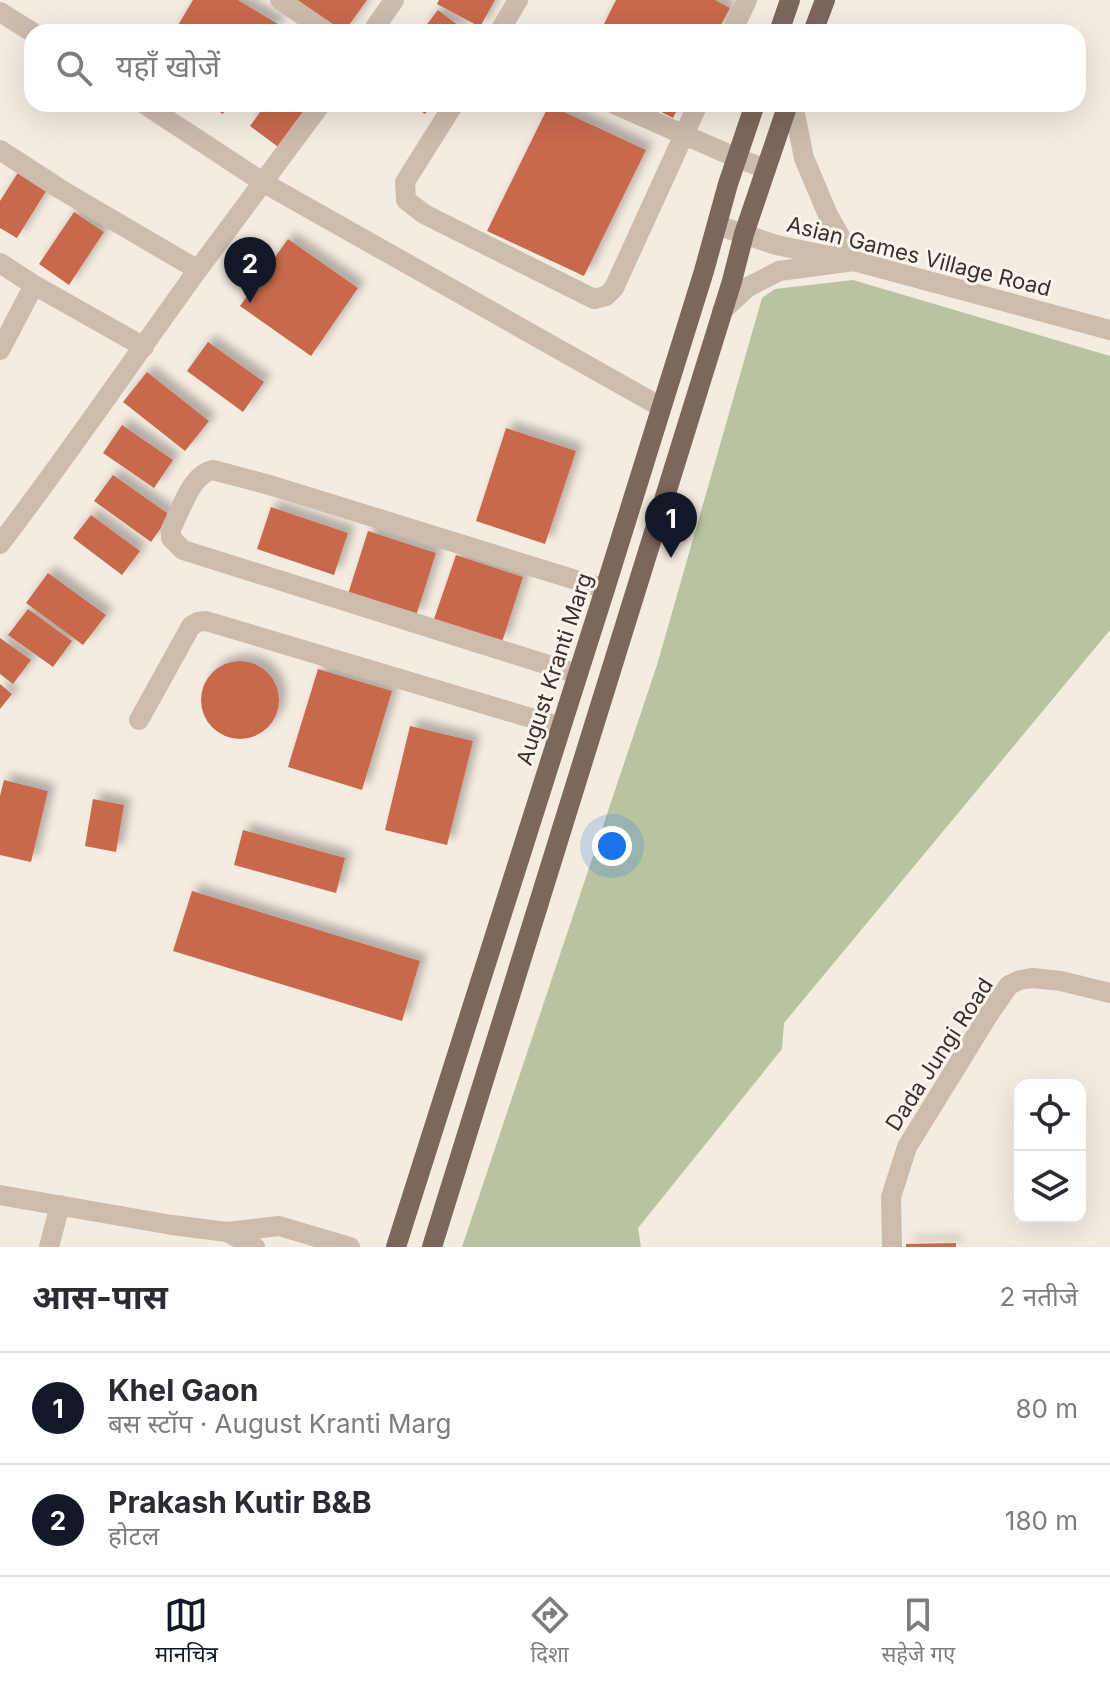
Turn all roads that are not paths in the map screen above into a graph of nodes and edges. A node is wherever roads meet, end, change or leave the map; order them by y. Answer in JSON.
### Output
{"nodes":[{"id":1,"x":280,"y":0,"type":"edge"},
{"id":2,"x":394,"y":0,"type":"edge"},
{"id":3,"x":518,"y":0,"type":"edge"},
{"id":4,"x":747,"y":0,"type":"edge"},
{"id":5,"x":790,"y":0,"type":"edge"},
{"id":6,"x":825,"y":0,"type":"edge"},
{"id":7,"x":0,"y":12,"type":"edge"},
{"id":8,"x":315,"y":24,"type":"edge"},
{"id":9,"x":378,"y":24,"type":"edge"},
{"id":10,"x":504,"y":24,"type":"edge"},
{"id":11,"x":736,"y":24,"type":"edge"},
{"id":12,"x":782,"y":24,"type":"edge"},
{"id":13,"x":816,"y":24,"type":"edge"},
{"id":14,"x":24,"y":27,"type":"edge"},
{"id":15,"x":156,"y":112,"type":"edge"},
{"id":16,"x":315,"y":112,"type":"edge"},
{"id":17,"x":449,"y":112,"type":"edge"},
{"id":18,"x":632,"y":112,"type":"edge"},
{"id":19,"x":694,"y":112,"type":"edge"},
{"id":20,"x":752,"y":112,"type":"edge"},
{"id":21,"x":787,"y":112,"type":"edge"},
{"id":22,"x":792,"y":112,"type":"edge"},
{"id":23,"x":684,"y":135,"type":"junction"},
{"id":24,"x":0,"y":150,"type":"edge"},
{"id":25,"x":737,"y":158,"type":"junction"},
{"id":26,"x":766,"y":169,"type":"junction"},
{"id":27,"x":264,"y":183,"type":"junction"},
{"id":28,"x":717,"y":225,"type":"junction"},
{"id":29,"x":744,"y":234,"type":"junction"},
{"id":30,"x":854,"y":261,"type":"junction"},
{"id":31,"x":0,"y":263,"type":"edge"},
{"id":32,"x":198,"y":270,"type":"junction"},
{"id":33,"x":34,"y":285,"type":"junction"},
{"id":34,"x":722,"y":311,"type":"junction"},
{"id":35,"x":1110,"y":330,"type":"edge"},
{"id":36,"x":144,"y":347,"type":"junction"},
{"id":37,"x":0,"y":350,"type":"edge"},
{"id":38,"x":661,"y":407,"type":"junction"},
{"id":39,"x":0,"y":544,"type":"edge"},
{"id":40,"x":605,"y":589,"type":"junction"},
{"id":41,"x":577,"y":674,"type":"junction"},
{"id":42,"x":139,"y":720,"type":"dead end"},
{"id":43,"x":561,"y":727,"type":"junction"},
{"id":44,"x":1110,"y":993,"type":"edge"},
{"id":45,"x":0,"y":1195,"type":"edge"},
{"id":46,"x":60,"y":1205,"type":"junction"},
{"id":47,"x":227,"y":1232,"type":"junction"},
{"id":48,"x":49,"y":1247,"type":"edge"},
{"id":49,"x":255,"y":1247,"type":"edge"},
{"id":50,"x":350,"y":1247,"type":"edge"},
{"id":51,"x":396,"y":1247,"type":"edge"},
{"id":52,"x":432,"y":1247,"type":"edge"},
{"id":53,"x":892,"y":1247,"type":"edge"}],
"edges":[{"from":1,"to":8,"type":"street"},
{"from":2,"to":9,"type":"street"},
{"from":3,"to":10,"type":"street"},
{"from":4,"to":11,"type":"street"},
{"from":5,"to":12,"type":"main road"},
{"from":6,"to":13,"type":"main road"},
{"from":7,"to":14,"type":"street"},
{"from":15,"to":27,"type":"street"},
{"from":16,"to":27,"type":"street"},
{"from":17,"to":23,"type":"street"},
{"from":18,"to":23,"type":"street"},
{"from":19,"to":23,"type":"street"},
{"from":20,"to":25,"type":"main road","name":"August Kranti Marg"},
{"from":21,"to":26,"type":"main road"},
{"from":22,"to":30,"type":"street"},
{"from":23,"to":25,"type":"street"},
{"from":24,"to":32,"type":"street"},
{"from":25,"to":26,"type":"street"},
{"from":25,"to":28,"type":"main road","name":"August Kranti Marg"},
{"from":26,"to":29,"type":"main road"},
{"from":27,"to":32,"type":"street"},
{"from":27,"to":38,"type":"street"},
{"from":28,"to":29,"type":"street","name":"Asian Games Village Road"},
{"from":28,"to":38,"type":"main road","name":"August Kranti Marg"},
{"from":29,"to":30,"type":"street","name":"Asian Games Village Road"},
{"from":29,"to":34,"type":"main road"},
{"from":30,"to":34,"type":"street"},
{"from":30,"to":35,"type":"street","name":"Asian Games Village Road"},
{"from":31,"to":33,"type":"street"},
{"from":32,"to":36,"type":"street"},
{"from":33,"to":36,"type":"street"},
{"from":33,"to":37,"type":"street"},
{"from":34,"to":52,"type":"main road"},
{"from":36,"to":39,"type":"street"},
{"from":38,"to":40,"type":"main road","name":"August Kranti Marg"},
{"from":40,"to":41,"type":"main road","name":"August Kranti Marg"},
{"from":40,"to":41,"type":"street"},
{"from":41,"to":43,"type":"main road","name":"August Kranti Marg"},
{"from":42,"to":43,"type":"street"},
{"from":43,"to":51,"type":"main road","name":"August Kranti Marg"},
{"from":44,"to":53,"type":"street","name":"Dada Jungi Road"},
{"from":45,"to":46,"type":"street"},
{"from":46,"to":47,"type":"street"},
{"from":46,"to":48,"type":"street"},
{"from":47,"to":49,"type":"street"},
{"from":47,"to":50,"type":"street"}]}
